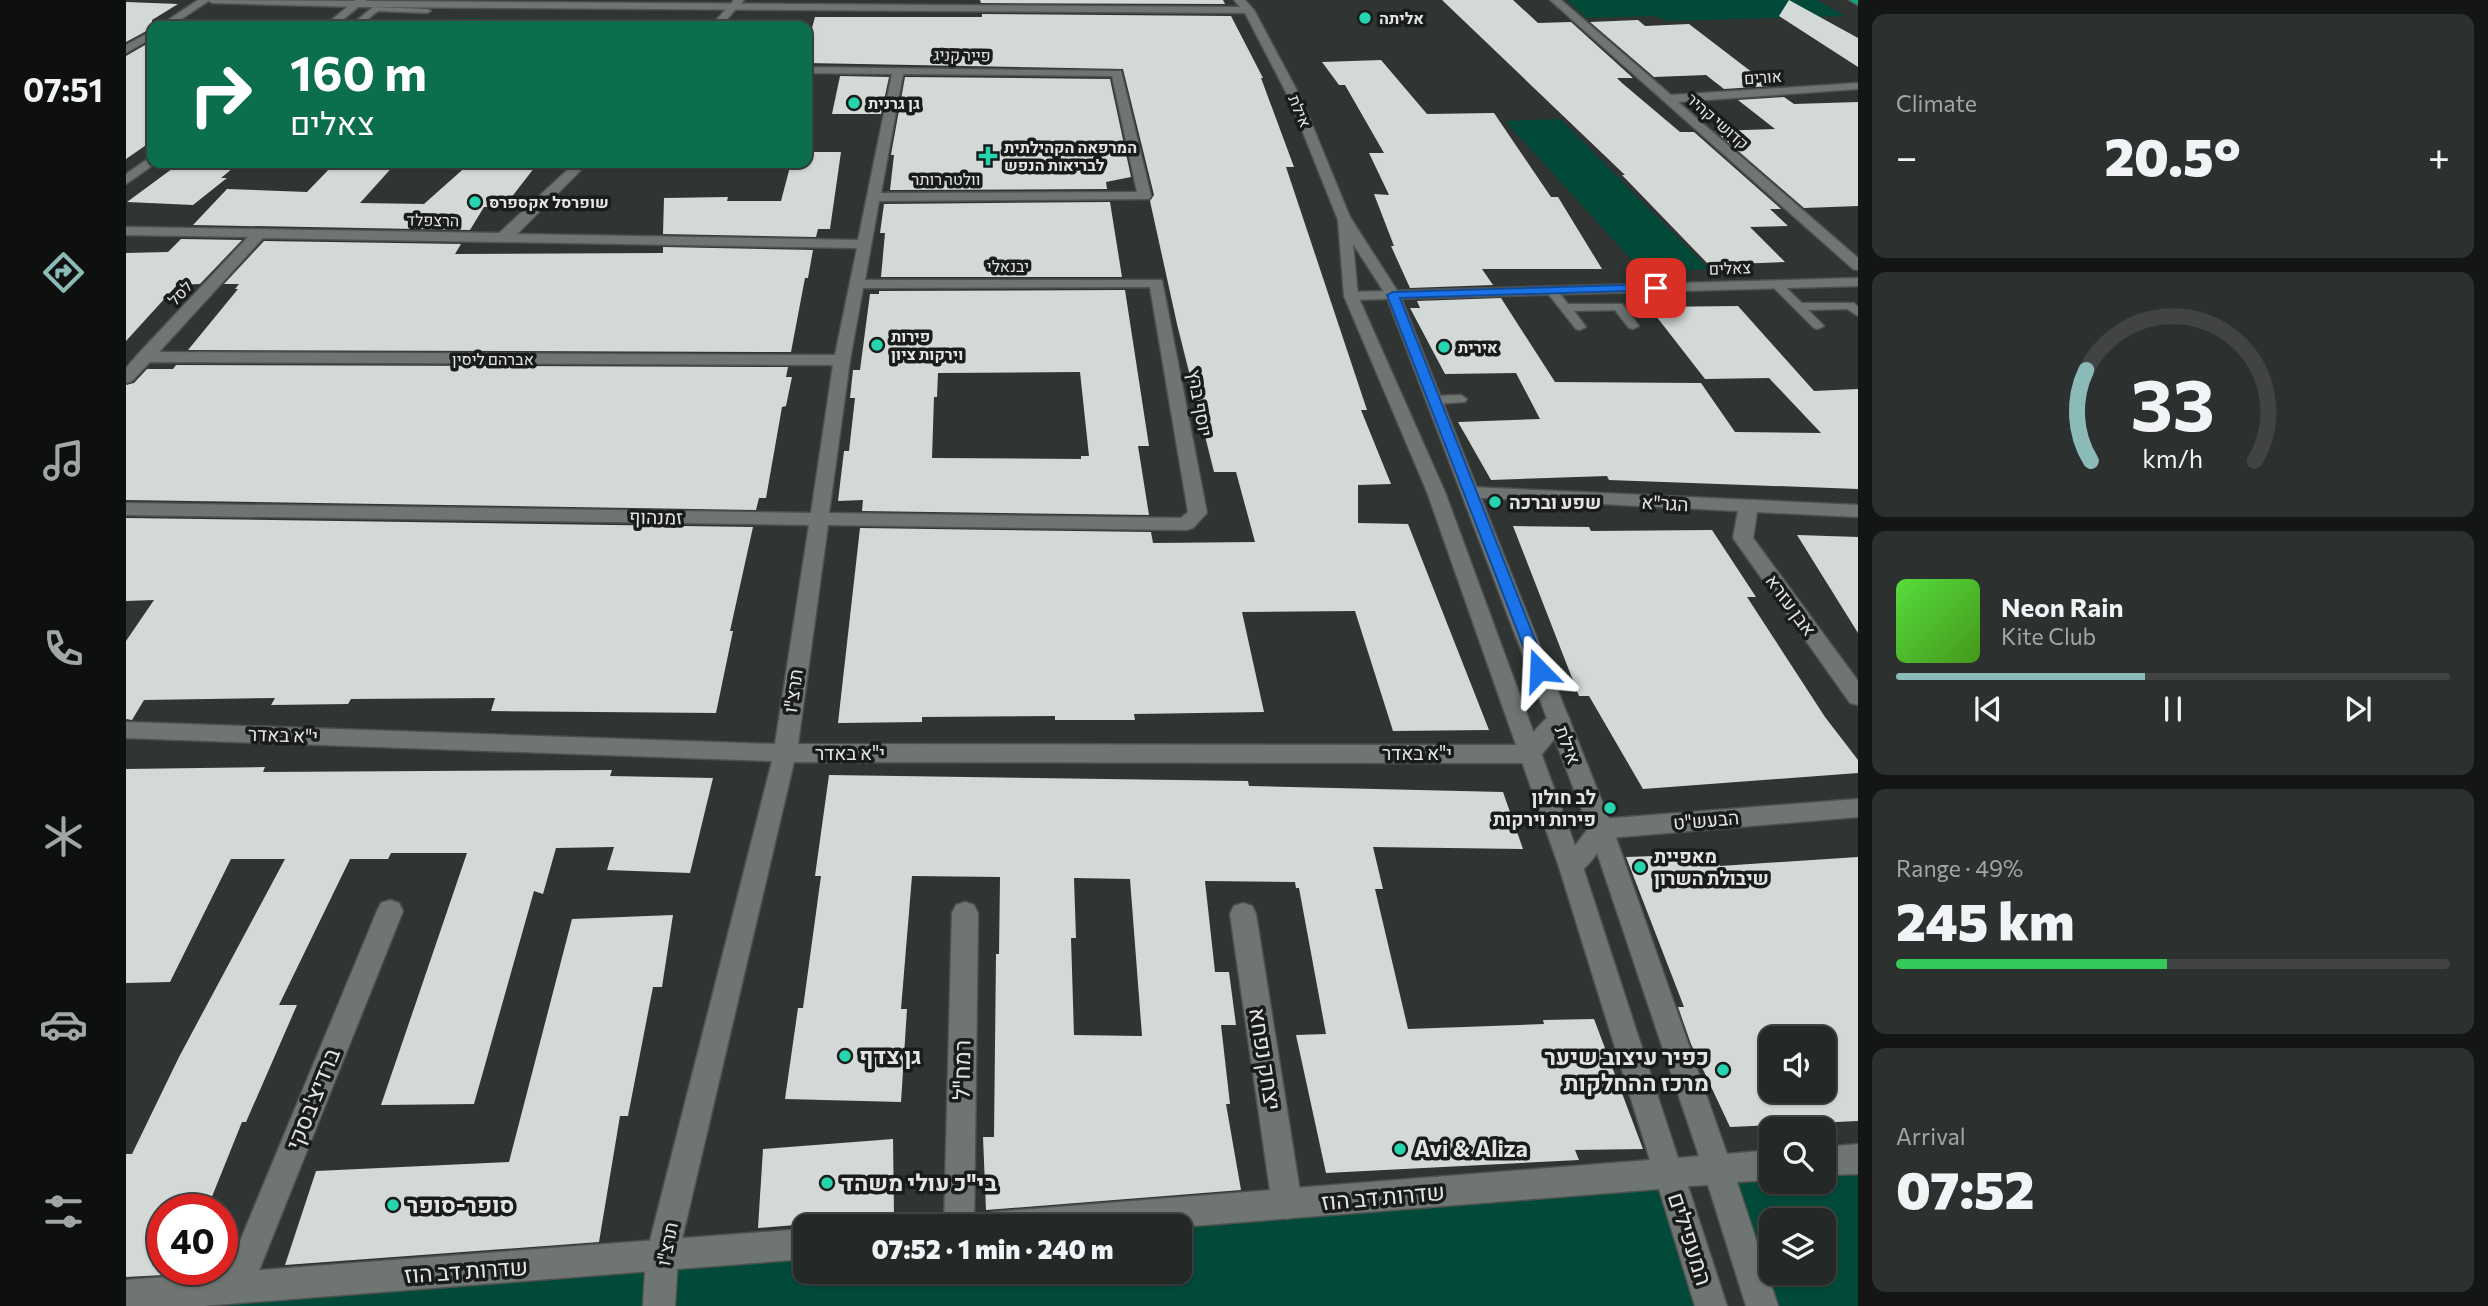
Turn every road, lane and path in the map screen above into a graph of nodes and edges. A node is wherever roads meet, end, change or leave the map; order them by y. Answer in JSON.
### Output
{"nodes":[{"id":1,"x":205,"y":0,"type":"edge"},
{"id":2,"x":212,"y":0,"type":"edge"},
{"id":3,"x":402,"y":0,"type":"edge"},
{"id":4,"x":1224,"y":0,"type":"edge"},
{"id":5,"x":1239,"y":0,"type":"edge"},
{"id":6,"x":1555,"y":0,"type":"edge"},
{"id":7,"x":361,"y":2,"type":"edge"},
{"id":8,"x":563,"y":2,"type":"edge"},
{"id":9,"x":461,"y":3,"type":"junction"},
{"id":10,"x":737,"y":3,"type":"edge"},
{"id":11,"x":1249,"y":5,"type":"edge"},
{"id":12,"x":1201,"y":10,"type":"junction"},
{"id":13,"x":426,"y":11,"type":"dead end"},
{"id":14,"x":172,"y":21,"type":"edge"},
{"id":15,"x":336,"y":21,"type":"edge"},
{"id":16,"x":360,"y":21,"type":"edge"},
{"id":17,"x":721,"y":21,"type":"edge"},
{"id":18,"x":147,"y":37,"type":"edge"},
{"id":19,"x":126,"y":50,"type":"edge"},
{"id":20,"x":812,"y":69,"type":"edge"},
{"id":21,"x":898,"y":70,"type":"junction"},
{"id":22,"x":1858,"y":86,"type":"edge"},
{"id":23,"x":1669,"y":99,"type":"junction"},
{"id":24,"x":147,"y":164,"type":"edge"},
{"id":25,"x":577,"y":168,"type":"edge"},
{"id":26,"x":126,"y":180,"type":"edge"},
{"id":27,"x":1143,"y":196,"type":"joint"},
{"id":28,"x":874,"y":197,"type":"junction"},
{"id":29,"x":1343,"y":217,"type":"junction"},
{"id":30,"x":126,"y":231,"type":"edge"},
{"id":31,"x":260,"y":233,"type":"junction"},
{"id":32,"x":506,"y":239,"type":"junction"},
{"id":33,"x":864,"y":244,"type":"junction"},
{"id":34,"x":1858,"y":266,"type":"edge"},
{"id":35,"x":1858,"y":282,"type":"edge"},
{"id":36,"x":858,"y":284,"type":"junction"},
{"id":37,"x":1157,"y":284,"type":"joint"},
{"id":38,"x":1776,"y":284,"type":"junction"},
{"id":39,"x":1552,"y":290,"type":"junction"},
{"id":40,"x":1393,"y":295,"type":"junction"},
{"id":41,"x":1350,"y":296,"type":"junction"},
{"id":42,"x":1798,"y":307,"type":"junction"},
{"id":43,"x":1566,"y":308,"type":"junction"},
{"id":44,"x":1858,"y":313,"type":"edge"},
{"id":45,"x":1633,"y":326,"type":"dead end"},
{"id":46,"x":1818,"y":326,"type":"dead end"},
{"id":47,"x":1580,"y":327,"type":"dead end"},
{"id":48,"x":144,"y":358,"type":"junction"},
{"id":49,"x":842,"y":360,"type":"junction"},
{"id":50,"x":126,"y":378,"type":"edge"},
{"id":51,"x":1435,"y":400,"type":"junction"},
{"id":52,"x":1461,"y":400,"type":"dead end"},
{"id":53,"x":1426,"y":469,"type":"junction"},
{"id":54,"x":1471,"y":493,"type":"junction"},
{"id":55,"x":1748,"y":508,"type":"junction"},
{"id":56,"x":126,"y":509,"type":"edge"},
{"id":57,"x":1858,"y":511,"type":"edge"},
{"id":58,"x":818,"y":520,"type":"junction"},
{"id":59,"x":1186,"y":524,"type":"joint"},
{"id":60,"x":1858,"y":697,"type":"edge"},
{"id":61,"x":1559,"y":720,"type":"junction"},
{"id":62,"x":126,"y":730,"type":"edge"},
{"id":63,"x":785,"y":753,"type":"junction"},
{"id":64,"x":1529,"y":754,"type":"junction"},
{"id":65,"x":1858,"y":808,"type":"edge"},
{"id":66,"x":1601,"y":829,"type":"junction"},
{"id":67,"x":1571,"y":867,"type":"junction"},
{"id":68,"x":390,"y":911,"type":"dead end"},
{"id":69,"x":965,"y":913,"type":"dead end"},
{"id":70,"x":1243,"y":914,"type":"dead end"},
{"id":71,"x":1858,"y":1159,"type":"edge"},
{"id":72,"x":1836,"y":1160,"type":"edge"},
{"id":73,"x":1759,"y":1165,"type":"edge"},
{"id":74,"x":1718,"y":1169,"type":"junction"},
{"id":75,"x":1668,"y":1173,"type":"junction"},
{"id":76,"x":1287,"y":1204,"type":"junction"},
{"id":77,"x":958,"y":1214,"type":"edge"},
{"id":78,"x":1160,"y":1214,"type":"edge"},
{"id":79,"x":793,"y":1245,"type":"edge"},
{"id":80,"x":662,"y":1256,"type":"junction"},
{"id":81,"x":236,"y":1287,"type":"junction"},
{"id":82,"x":126,"y":1296,"type":"edge"},
{"id":83,"x":659,"y":1306,"type":"edge"},
{"id":84,"x":1711,"y":1306,"type":"edge"},
{"id":85,"x":1762,"y":1306,"type":"edge"}],
"edges":[{"from":1,"to":14,"type":"street"},
{"from":2,"to":7,"type":"street"},
{"from":3,"to":9,"type":"street"},
{"from":4,"to":12,"type":"street"},
{"from":5,"to":11,"type":"street","name":"אילת"},
{"from":6,"to":23,"type":"street","name":"קדושי קהיר"},
{"from":7,"to":9,"type":"street"},
{"from":7,"to":15,"type":"street"},
{"from":8,"to":9,"type":"street"},
{"from":8,"to":10,"type":"street"},
{"from":10,"to":12,"type":"street"},
{"from":10,"to":17,"type":"street"},
{"from":11,"to":12,"type":"street"},
{"from":11,"to":29,"type":"street","name":"אילת"},
{"from":13,"to":16,"type":"lane"},
{"from":18,"to":19,"type":"street"},
{"from":20,"to":21,"type":"street","name":"פייר קניג"},
{"from":21,"to":27,"type":"street","name":"פייר קניג"},
{"from":21,"to":28,"type":"street","name":"תרצ\"ו"},
{"from":22,"to":23,"type":"street","name":"אורים"},
{"from":23,"to":34,"type":"street","name":"קדושי קהיר"},
{"from":24,"to":26,"type":"street"},
{"from":25,"to":32,"type":"street"},
{"from":27,"to":28,"type":"street","name":"וולטר רותר"},
{"from":28,"to":33,"type":"street","name":"תרצ\"ו"},
{"from":29,"to":40,"type":"street","name":"אילת"},
{"from":29,"to":41,"type":"street","name":"אילת"},
{"from":30,"to":31,"type":"street","name":"הרצפלד"},
{"from":31,"to":32,"type":"street","name":"הרצפלד"},
{"from":31,"to":48,"type":"street","name":"לסל"},
{"from":32,"to":33,"type":"street","name":"הרצפלד"},
{"from":33,"to":36,"type":"street","name":"תרצ\"ו"},
{"from":35,"to":38,"type":"street","name":"צאלים"},
{"from":36,"to":37,"type":"street","name":"יבנאלי"},
{"from":36,"to":49,"type":"street","name":"תרצ\"ו"},
{"from":37,"to":59,"type":"street","name":"יוסף ברץ"},
{"from":38,"to":39,"type":"street","name":"צאלים"},
{"from":38,"to":42,"type":"lane"},
{"from":39,"to":40,"type":"street","name":"צאלים"},
{"from":39,"to":43,"type":"lane"},
{"from":40,"to":41,"type":"street","name":"צאלים"},
{"from":40,"to":51,"type":"street","name":"אילת"},
{"from":41,"to":53,"type":"street","name":"אילת"},
{"from":42,"to":44,"type":"lane"},
{"from":42,"to":46,"type":"lane"},
{"from":43,"to":45,"type":"lane"},
{"from":43,"to":47,"type":"lane"},
{"from":48,"to":49,"type":"street","name":"אברהם ליסין"},
{"from":48,"to":50,"type":"street","name":"לסל"},
{"from":49,"to":58,"type":"street","name":"תרצ\"ו"},
{"from":51,"to":52,"type":"lane"},
{"from":51,"to":54,"type":"street","name":"אילת"},
{"from":53,"to":54,"type":"street"},
{"from":53,"to":64,"type":"street","name":"אילת"},
{"from":54,"to":55,"type":"street","name":"הגר\"א"},
{"from":54,"to":61,"type":"street","name":"אילת"},
{"from":55,"to":57,"type":"street","name":"הגר\"א"},
{"from":55,"to":60,"type":"street","name":"אבן עזרא"},
{"from":56,"to":58,"type":"street","name":"זמנהוף"},
{"from":58,"to":59,"type":"street","name":"זמנהוף"},
{"from":58,"to":63,"type":"street","name":"תרצ\"ו"},
{"from":61,"to":64,"type":"street"},
{"from":61,"to":66,"type":"street","name":"אילת"},
{"from":62,"to":63,"type":"street","name":"י\"א באדר"},
{"from":63,"to":64,"type":"street","name":"י\"א באדר"},
{"from":63,"to":80,"type":"street","name":"תרצ\"ו"},
{"from":64,"to":67,"type":"street","name":"אילת"},
{"from":65,"to":66,"type":"street","name":"הבעש\"ט"},
{"from":66,"to":67,"type":"street"},
{"from":66,"to":74,"type":"street","name":"אילת"},
{"from":67,"to":75,"type":"street","name":"אילת"},
{"from":68,"to":81,"type":"street","name":"ברדיצ'בסקי"},
{"from":69,"to":77,"type":"street","name":"רמח\"ל"},
{"from":70,"to":76,"type":"street","name":"יצחק נפחא"},
{"from":71,"to":72,"type":"street"},
{"from":73,"to":74,"type":"street","name":"שדרות דב הוז"},
{"from":74,"to":75,"type":"street","name":"שדרות דב הוז"},
{"from":74,"to":85,"type":"street"},
{"from":75,"to":76,"type":"street","name":"שדרות דב הוז"},
{"from":75,"to":84,"type":"street","name":"המעפילים"},
{"from":76,"to":78,"type":"street","name":"שדרות דב הוז"},
{"from":79,"to":80,"type":"street","name":"שדרות דב הוז"},
{"from":80,"to":81,"type":"street","name":"שדרות דב הוז"},
{"from":80,"to":83,"type":"street","name":"תרצ\"ו"},
{"from":81,"to":82,"type":"street","name":"שדרות דב הוז"}]}
